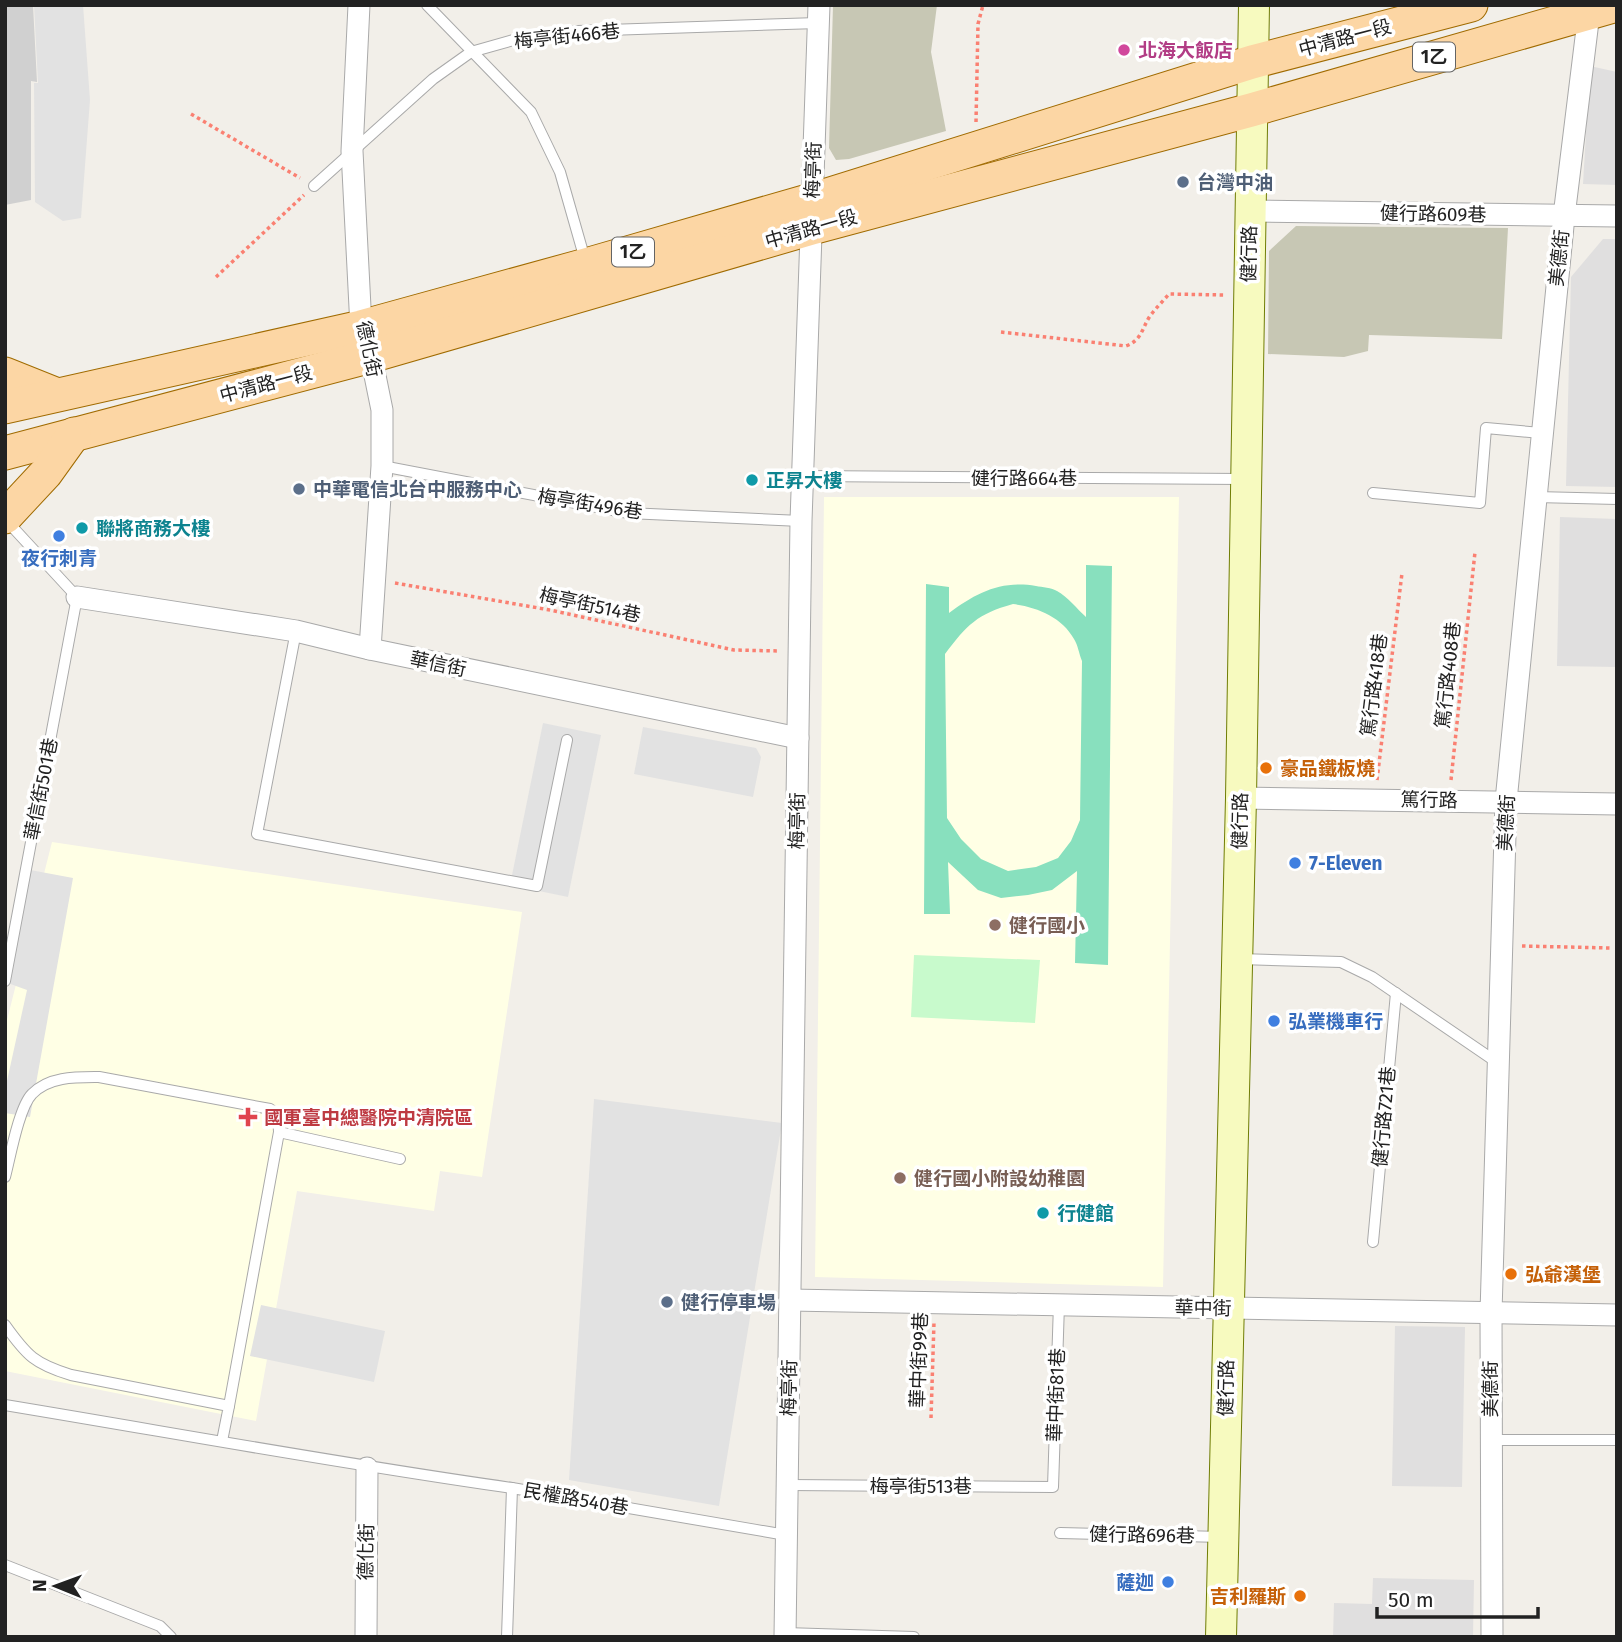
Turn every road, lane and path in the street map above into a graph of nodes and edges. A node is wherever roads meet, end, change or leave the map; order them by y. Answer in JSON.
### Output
{"nodes":[{"id":1,"x":359,"y":5,"type":"edge"},
{"id":2,"x":427,"y":5,"type":"edge"},
{"id":3,"x":983,"y":5,"type":"edge"},
{"id":4,"x":1254,"y":5,"type":"edge"},
{"id":5,"x":1471,"y":5,"type":"edge"},
{"id":6,"x":1603,"y":11,"type":"edge"},
{"id":7,"x":819,"y":14,"type":"edge"},
{"id":8,"x":471,"y":52,"type":"junction"},
{"id":9,"x":1252,"y":62,"type":"junction"},
{"id":10,"x":1251,"y":110,"type":"junction"},
{"id":11,"x":191,"y":114,"type":"dead end"},
{"id":12,"x":975,"y":149,"type":"junction"},
{"id":13,"x":352,"y":150,"type":"junction"},
{"id":14,"x":314,"y":186,"type":"junction"},
{"id":15,"x":1250,"y":211,"type":"junction"},
{"id":16,"x":812,"y":214,"type":"junction"},
{"id":17,"x":1564,"y":216,"type":"junction"},
{"id":18,"x":1617,"y":216,"type":"edge"},
{"id":19,"x":586,"y":265,"type":"junction"},
{"id":20,"x":216,"y":277,"type":"dead end"},
{"id":21,"x":1249,"y":295,"type":"junction"},
{"id":22,"x":1000,"y":332,"type":"dead end"},
{"id":23,"x":366,"y":341,"type":"junction"},
{"id":24,"x":5,"y":374,"type":"edge"},
{"id":25,"x":55,"y":394,"type":"junction"},
{"id":26,"x":5,"y":407,"type":"edge"},
{"id":27,"x":1541,"y":433,"type":"junction"},
{"id":28,"x":74,"y":434,"type":"junction"},
{"id":29,"x":5,"y":453,"type":"edge"},
{"id":30,"x":382,"y":466,"type":"junction"},
{"id":31,"x":803,"y":476,"type":"junction"},
{"id":32,"x":1246,"y":479,"type":"junction"},
{"id":33,"x":1373,"y":493,"type":"dead end"},
{"id":34,"x":1536,"y":497,"type":"junction"},
{"id":35,"x":1617,"y":499,"type":"edge"},
{"id":36,"x":5,"y":518,"type":"edge"},
{"id":37,"x":801,"y":521,"type":"junction"},
{"id":38,"x":1475,"y":552,"type":"dead end"},
{"id":39,"x":1402,"y":573,"type":"dead end"},
{"id":40,"x":375,"y":580,"type":"junction"},
{"id":41,"x":77,"y":597,"type":"junction"},
{"id":42,"x":296,"y":631,"type":"junction"},
{"id":43,"x":370,"y":649,"type":"junction"},
{"id":44,"x":800,"y":652,"type":"junction"},
{"id":45,"x":799,"y":738,"type":"junction"},
{"id":46,"x":567,"y":740,"type":"dead end"},
{"id":47,"x":1241,"y":798,"type":"junction"},
{"id":48,"x":1375,"y":799,"type":"junction"},
{"id":49,"x":1449,"y":800,"type":"junction"},
{"id":50,"x":1506,"y":801,"type":"junction"},
{"id":51,"x":1617,"y":804,"type":"edge"},
{"id":52,"x":1502,"y":945,"type":"junction"},
{"id":53,"x":1611,"y":948,"type":"dead end"},
{"id":54,"x":1237,"y":959,"type":"junction"},
{"id":55,"x":5,"y":981,"type":"edge"},
{"id":56,"x":1396,"y":993,"type":"junction"},
{"id":57,"x":1498,"y":1063,"type":"junction"},
{"id":58,"x":279,"y":1132,"type":"junction"},
{"id":59,"x":400,"y":1159,"type":"dead end"},
{"id":60,"x":5,"y":1177,"type":"edge"},
{"id":61,"x":1373,"y":1242,"type":"dead end"},
{"id":62,"x":790,"y":1300,"type":"junction"},
{"id":63,"x":935,"y":1302,"type":"junction"},
{"id":64,"x":1059,"y":1304,"type":"junction"},
{"id":65,"x":1228,"y":1308,"type":"junction"},
{"id":66,"x":1491,"y":1313,"type":"junction"},
{"id":67,"x":1617,"y":1315,"type":"edge"},
{"id":68,"x":5,"y":1325,"type":"edge"},
{"id":69,"x":5,"y":1405,"type":"edge"},
{"id":70,"x":229,"y":1406,"type":"junction"},
{"id":71,"x":931,"y":1418,"type":"dead end"},
{"id":72,"x":1490,"y":1440,"type":"junction"},
{"id":73,"x":1617,"y":1440,"type":"edge"},
{"id":74,"x":222,"y":1441,"type":"junction"},
{"id":75,"x":367,"y":1468,"type":"junction"},
{"id":76,"x":788,"y":1485,"type":"junction"},
{"id":77,"x":1053,"y":1487,"type":"joint"},
{"id":78,"x":512,"y":1488,"type":"junction"},
{"id":79,"x":1060,"y":1534,"type":"dead end"},
{"id":80,"x":786,"y":1535,"type":"junction"},
{"id":81,"x":1223,"y":1537,"type":"junction"},
{"id":82,"x":5,"y":1566,"type":"edge"},
{"id":83,"x":785,"y":1635,"type":"edge"},
{"id":84,"x":171,"y":1637,"type":"edge"},
{"id":85,"x":366,"y":1637,"type":"edge"},
{"id":86,"x":507,"y":1637,"type":"edge"},
{"id":87,"x":914,"y":1637,"type":"edge"},
{"id":88,"x":1221,"y":1637,"type":"edge"},
{"id":89,"x":1492,"y":1637,"type":"edge"}],
"edges":[{"from":1,"to":13,"type":"street","name":"德化街"},
{"from":2,"to":8,"type":"lane"},
{"from":3,"to":12,"type":"path"},
{"from":4,"to":9,"type":"street","name":"健行路"},
{"from":5,"to":9,"type":"main road","name":"中清路一段","number":"1乙"},
{"from":6,"to":10,"type":"main road","name":"中清路一段","number":"1乙"},
{"from":6,"to":17,"type":"street","name":"美德街"},
{"from":7,"to":8,"type":"lane","name":"梅亭街466巷"},
{"from":7,"to":16,"type":"street","name":"梅亭街"},
{"from":8,"to":13,"type":"lane","name":"梅亭街466巷"},
{"from":8,"to":19,"type":"lane"},
{"from":9,"to":10,"type":"street","name":"健行路"},
{"from":9,"to":12,"type":"main road","name":"中清路一段","number":"1乙"},
{"from":10,"to":15,"type":"street","name":"健行路"},
{"from":10,"to":16,"type":"main road","name":"中清路一段","number":"1乙"},
{"from":11,"to":14,"type":"path"},
{"from":12,"to":16,"type":"main road","name":"中清路一段","number":"1乙"},
{"from":13,"to":14,"type":"lane","name":"梅亭街466巷"},
{"from":13,"to":23,"type":"street","name":"德化街"},
{"from":14,"to":20,"type":"path"},
{"from":15,"to":17,"type":"street","name":"健行路609巷"},
{"from":15,"to":21,"type":"street","name":"健行路"},
{"from":16,"to":19,"type":"main road","name":"中清路一段","number":"1乙"},
{"from":16,"to":23,"type":"main road","name":"中清路一段","number":"1乙"},
{"from":16,"to":31,"type":"street","name":"梅亭街"},
{"from":17,"to":18,"type":"street","name":"健行路609巷"},
{"from":17,"to":27,"type":"street","name":"美德街"},
{"from":19,"to":23,"type":"main road","name":"中清路一段","number":"1乙"},
{"from":21,"to":22,"type":"path"},
{"from":21,"to":32,"type":"street","name":"健行路"},
{"from":23,"to":25,"type":"main road","name":"中清路一段","number":"1乙"},
{"from":23,"to":28,"type":"main road","name":"中清路一段","number":"1乙"},
{"from":23,"to":30,"type":"street","name":"德化街"},
{"from":24,"to":25,"type":"main road"},
{"from":25,"to":26,"type":"main road","name":"中清路一段","number":"1乙"},
{"from":27,"to":33,"type":"lane"},
{"from":27,"to":34,"type":"street","name":"美德街"},
{"from":28,"to":29,"type":"main road","name":"中清路一段","number":"1乙"},
{"from":28,"to":36,"type":"main road"},
{"from":30,"to":37,"type":"lane","name":"梅亭街496巷"},
{"from":30,"to":40,"type":"street","name":"德化街"},
{"from":31,"to":32,"type":"lane","name":"健行路664巷"},
{"from":31,"to":37,"type":"street","name":"梅亭街"},
{"from":32,"to":47,"type":"street","name":"健行路"},
{"from":34,"to":35,"type":"lane"},
{"from":34,"to":50,"type":"street","name":"美德街"},
{"from":36,"to":41,"type":"lane"},
{"from":37,"to":44,"type":"street","name":"梅亭街"},
{"from":38,"to":49,"type":"path","name":"篤行路408巷"},
{"from":39,"to":48,"type":"path","name":"篤行路418巷"},
{"from":40,"to":43,"type":"street","name":"德化街"},
{"from":40,"to":44,"type":"path","name":"梅亭街514巷"},
{"from":41,"to":42,"type":"street","name":"華信街"},
{"from":41,"to":55,"type":"lane","name":"華信街501巷"},
{"from":42,"to":43,"type":"street","name":"華信街"},
{"from":42,"to":46,"type":"lane"},
{"from":43,"to":45,"type":"street","name":"華信街"},
{"from":44,"to":45,"type":"street","name":"梅亭街"},
{"from":45,"to":62,"type":"street","name":"梅亭街"},
{"from":47,"to":48,"type":"street","name":"篤行路"},
{"from":47,"to":54,"type":"street","name":"健行路"},
{"from":48,"to":49,"type":"street","name":"篤行路"},
{"from":49,"to":50,"type":"street","name":"篤行路"},
{"from":50,"to":51,"type":"street","name":"篤行路"},
{"from":50,"to":52,"type":"street","name":"美德街"},
{"from":52,"to":53,"type":"path"},
{"from":52,"to":57,"type":"street","name":"美德街"},
{"from":54,"to":56,"type":"lane"},
{"from":54,"to":65,"type":"street","name":"健行路"},
{"from":56,"to":57,"type":"lane"},
{"from":56,"to":61,"type":"lane","name":"健行路721巷"},
{"from":57,"to":66,"type":"street","name":"美德街"},
{"from":58,"to":59,"type":"lane"},
{"from":58,"to":60,"type":"lane"},
{"from":58,"to":70,"type":"lane"},
{"from":62,"to":63,"type":"street","name":"華中街"},
{"from":62,"to":76,"type":"street","name":"梅亭街"},
{"from":63,"to":64,"type":"street","name":"華中街"},
{"from":63,"to":71,"type":"path","name":"華中街99巷"},
{"from":64,"to":65,"type":"street","name":"華中街"},
{"from":64,"to":77,"type":"lane","name":"華中街81巷"},
{"from":65,"to":66,"type":"street","name":"華中街"},
{"from":65,"to":81,"type":"street","name":"健行路"},
{"from":66,"to":67,"type":"street","name":"華中街"},
{"from":66,"to":72,"type":"street","name":"美德街"},
{"from":68,"to":70,"type":"lane"},
{"from":69,"to":74,"type":"lane"},
{"from":70,"to":74,"type":"lane"},
{"from":72,"to":73,"type":"lane"},
{"from":72,"to":89,"type":"street","name":"美德街"},
{"from":74,"to":75,"type":"lane"},
{"from":75,"to":78,"type":"lane"},
{"from":75,"to":85,"type":"street","name":"德化街"},
{"from":76,"to":77,"type":"lane","name":"梅亭街513巷"},
{"from":76,"to":80,"type":"street","name":"梅亭街"},
{"from":78,"to":80,"type":"lane","name":"民權路540巷"},
{"from":78,"to":86,"type":"lane","name":"民權路540巷"},
{"from":79,"to":81,"type":"lane","name":"健行路696巷"},
{"from":80,"to":83,"type":"street","name":"梅亭街"},
{"from":81,"to":88,"type":"street","name":"健行路"},
{"from":82,"to":84,"type":"lane"},
{"from":83,"to":87,"type":"lane"}]}
